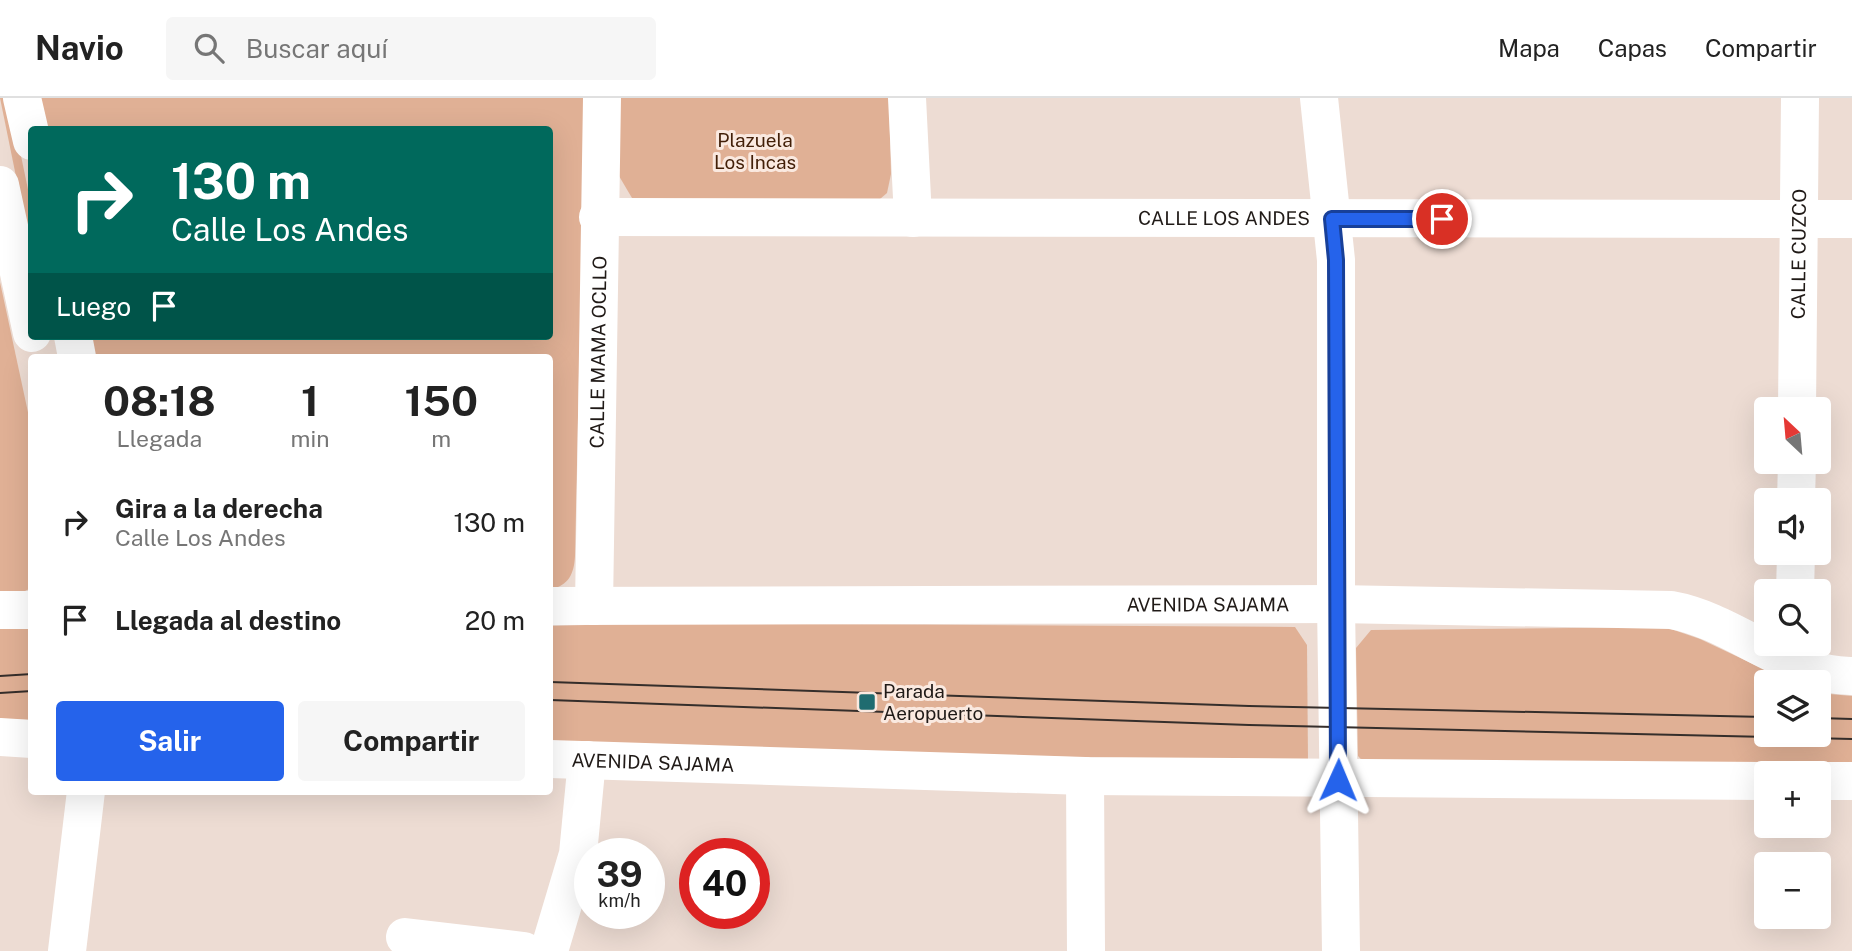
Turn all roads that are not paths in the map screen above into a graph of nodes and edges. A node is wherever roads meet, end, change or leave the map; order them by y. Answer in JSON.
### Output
{"nodes":[{"id":1,"x":22,"y":98,"type":"edge"},
{"id":2,"x":602,"y":98,"type":"edge"},
{"id":3,"x":907,"y":98,"type":"edge"},
{"id":4,"x":1319,"y":98,"type":"edge"},
{"id":5,"x":1800,"y":98,"type":"edge"},
{"id":6,"x":29,"y":126,"type":"edge"},
{"id":7,"x":0,"y":185,"type":"edge"},
{"id":8,"x":598,"y":217,"type":"junction"},
{"id":9,"x":913,"y":218,"type":"junction"},
{"id":10,"x":1332,"y":219,"type":"junction"},
{"id":11,"x":1799,"y":219,"type":"junction"},
{"id":12,"x":1852,"y":219,"type":"edge"},
{"id":13,"x":28,"y":316,"type":"edge"},
{"id":14,"x":1797,"y":397,"type":"edge"},
{"id":15,"x":1336,"y":604,"type":"junction"},
{"id":16,"x":553,"y":606,"type":"edge"},
{"id":17,"x":594,"y":606,"type":"junction"},
{"id":18,"x":0,"y":610,"type":"edge"},
{"id":19,"x":28,"y":610,"type":"edge"},
{"id":20,"x":1754,"y":637,"type":"edge"},
{"id":21,"x":1800,"y":656,"type":"edge"},
{"id":22,"x":1852,"y":677,"type":"edge"},
{"id":23,"x":0,"y":737,"type":"edge"},
{"id":24,"x":28,"y":738,"type":"edge"},
{"id":25,"x":553,"y":759,"type":"edge"},
{"id":26,"x":587,"y":760,"type":"junction"},
{"id":27,"x":1085,"y":776,"type":"junction"},
{"id":28,"x":1338,"y":780,"type":"junction"},
{"id":29,"x":1754,"y":781,"type":"edge"},
{"id":30,"x":1831,"y":781,"type":"edge"},
{"id":31,"x":1852,"y":781,"type":"edge"},
{"id":32,"x":86,"y":795,"type":"edge"},
{"id":33,"x":405,"y":937,"type":"dead end"},
{"id":34,"x":67,"y":951,"type":"edge"},
{"id":35,"x":524,"y":951,"type":"edge"},
{"id":36,"x":549,"y":951,"type":"edge"},
{"id":37,"x":1086,"y":951,"type":"edge"},
{"id":38,"x":1341,"y":951,"type":"edge"}],
"edges":[{"from":1,"to":6,"type":"street"},
{"from":2,"to":8,"type":"street","name":"CALLE MAMA OCLLO"},
{"from":3,"to":9,"type":"street"},
{"from":4,"to":10,"type":"street"},
{"from":5,"to":11,"type":"street","name":"CALLE CUZCO"},
{"from":7,"to":13,"type":"street"},
{"from":8,"to":9,"type":"street","name":"CALLE LOS ANDES"},
{"from":8,"to":17,"type":"street","name":"CALLE MAMA OCLLO"},
{"from":9,"to":10,"type":"street","name":"CALLE LOS ANDES"},
{"from":10,"to":11,"type":"street","name":"CALLE LOS ANDES"},
{"from":10,"to":15,"type":"street"},
{"from":11,"to":12,"type":"street","name":"CALLE LOS ANDES"},
{"from":11,"to":14,"type":"street","name":"CALLE CUZCO"},
{"from":15,"to":17,"type":"street","name":"AVENIDA SAJAMA"},
{"from":15,"to":20,"type":"street","name":"AVENIDA SAJAMA"},
{"from":15,"to":28,"type":"street"},
{"from":16,"to":17,"type":"street","name":"AVENIDA SAJAMA"},
{"from":18,"to":19,"type":"street"},
{"from":21,"to":22,"type":"street","name":"AVENIDA SAJAMA"},
{"from":23,"to":24,"type":"street"},
{"from":25,"to":26,"type":"street","name":"AVENIDA SAJAMA"},
{"from":26,"to":27,"type":"street","name":"AVENIDA SAJAMA"},
{"from":26,"to":36,"type":"street"},
{"from":27,"to":28,"type":"street","name":"AVENIDA SAJAMA"},
{"from":27,"to":37,"type":"street"},
{"from":28,"to":29,"type":"street","name":"AVENIDA SAJAMA"},
{"from":28,"to":38,"type":"street"},
{"from":30,"to":31,"type":"street"},
{"from":32,"to":34,"type":"street"},
{"from":33,"to":35,"type":"street"}]}
